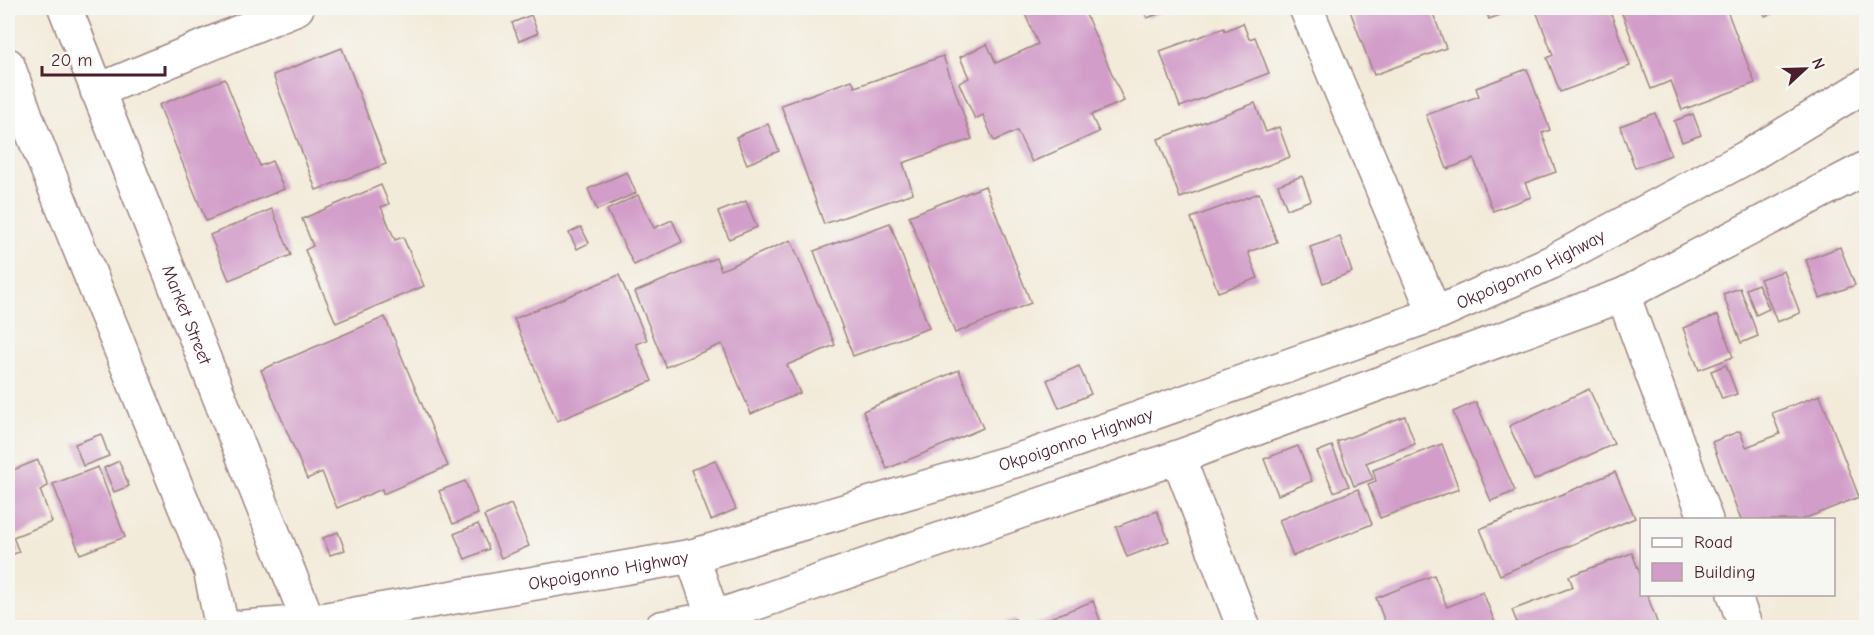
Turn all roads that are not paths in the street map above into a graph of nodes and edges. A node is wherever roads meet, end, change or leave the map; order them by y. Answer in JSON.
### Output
{"nodes":[{"id":1,"x":64,"y":8,"type":"edge"},
{"id":2,"x":297,"y":8,"type":"edge"},
{"id":3,"x":1306,"y":8,"type":"edge"},
{"id":4,"x":8,"y":65,"type":"edge"},
{"id":5,"x":1866,"y":85,"type":"edge"},
{"id":6,"x":97,"y":91,"type":"junction"},
{"id":7,"x":1866,"y":168,"type":"edge"},
{"id":8,"x":1623,"y":295,"type":"junction"},
{"id":9,"x":1435,"y":314,"type":"junction"},
{"id":10,"x":1178,"y":457,"type":"junction"},
{"id":11,"x":1706,"y":518,"type":"edge"},
{"id":12,"x":692,"y":556,"type":"junction"},
{"id":13,"x":1735,"y":596,"type":"edge"},
{"id":14,"x":715,"y":623,"type":"edge"},
{"id":15,"x":310,"y":625,"type":"edge"},
{"id":16,"x":222,"y":627,"type":"edge"},
{"id":17,"x":231,"y":627,"type":"edge"},
{"id":18,"x":661,"y":627,"type":"edge"},
{"id":19,"x":1244,"y":627,"type":"edge"},
{"id":20,"x":1746,"y":627,"type":"edge"}],
"edges":[{"from":1,"to":6,"type":"street","name":"Market Street"},
{"from":2,"to":6,"type":"street"},
{"from":3,"to":9,"type":"street"},
{"from":4,"to":16,"type":"street"},
{"from":5,"to":9,"type":"street","name":"Okpoigonno Highway"},
{"from":6,"to":15,"type":"street","name":"Market Street"},
{"from":7,"to":8,"type":"street"},
{"from":8,"to":10,"type":"street"},
{"from":8,"to":11,"type":"street"},
{"from":9,"to":12,"type":"street","name":"Okpoigonno Highway"},
{"from":10,"to":14,"type":"street"},
{"from":10,"to":19,"type":"street"},
{"from":12,"to":14,"type":"street"},
{"from":12,"to":15,"type":"street","name":"Okpoigonno Highway"},
{"from":13,"to":20,"type":"street"},
{"from":14,"to":18,"type":"street"},
{"from":15,"to":17,"type":"street","name":"Okpoigonno Highway"}]}
